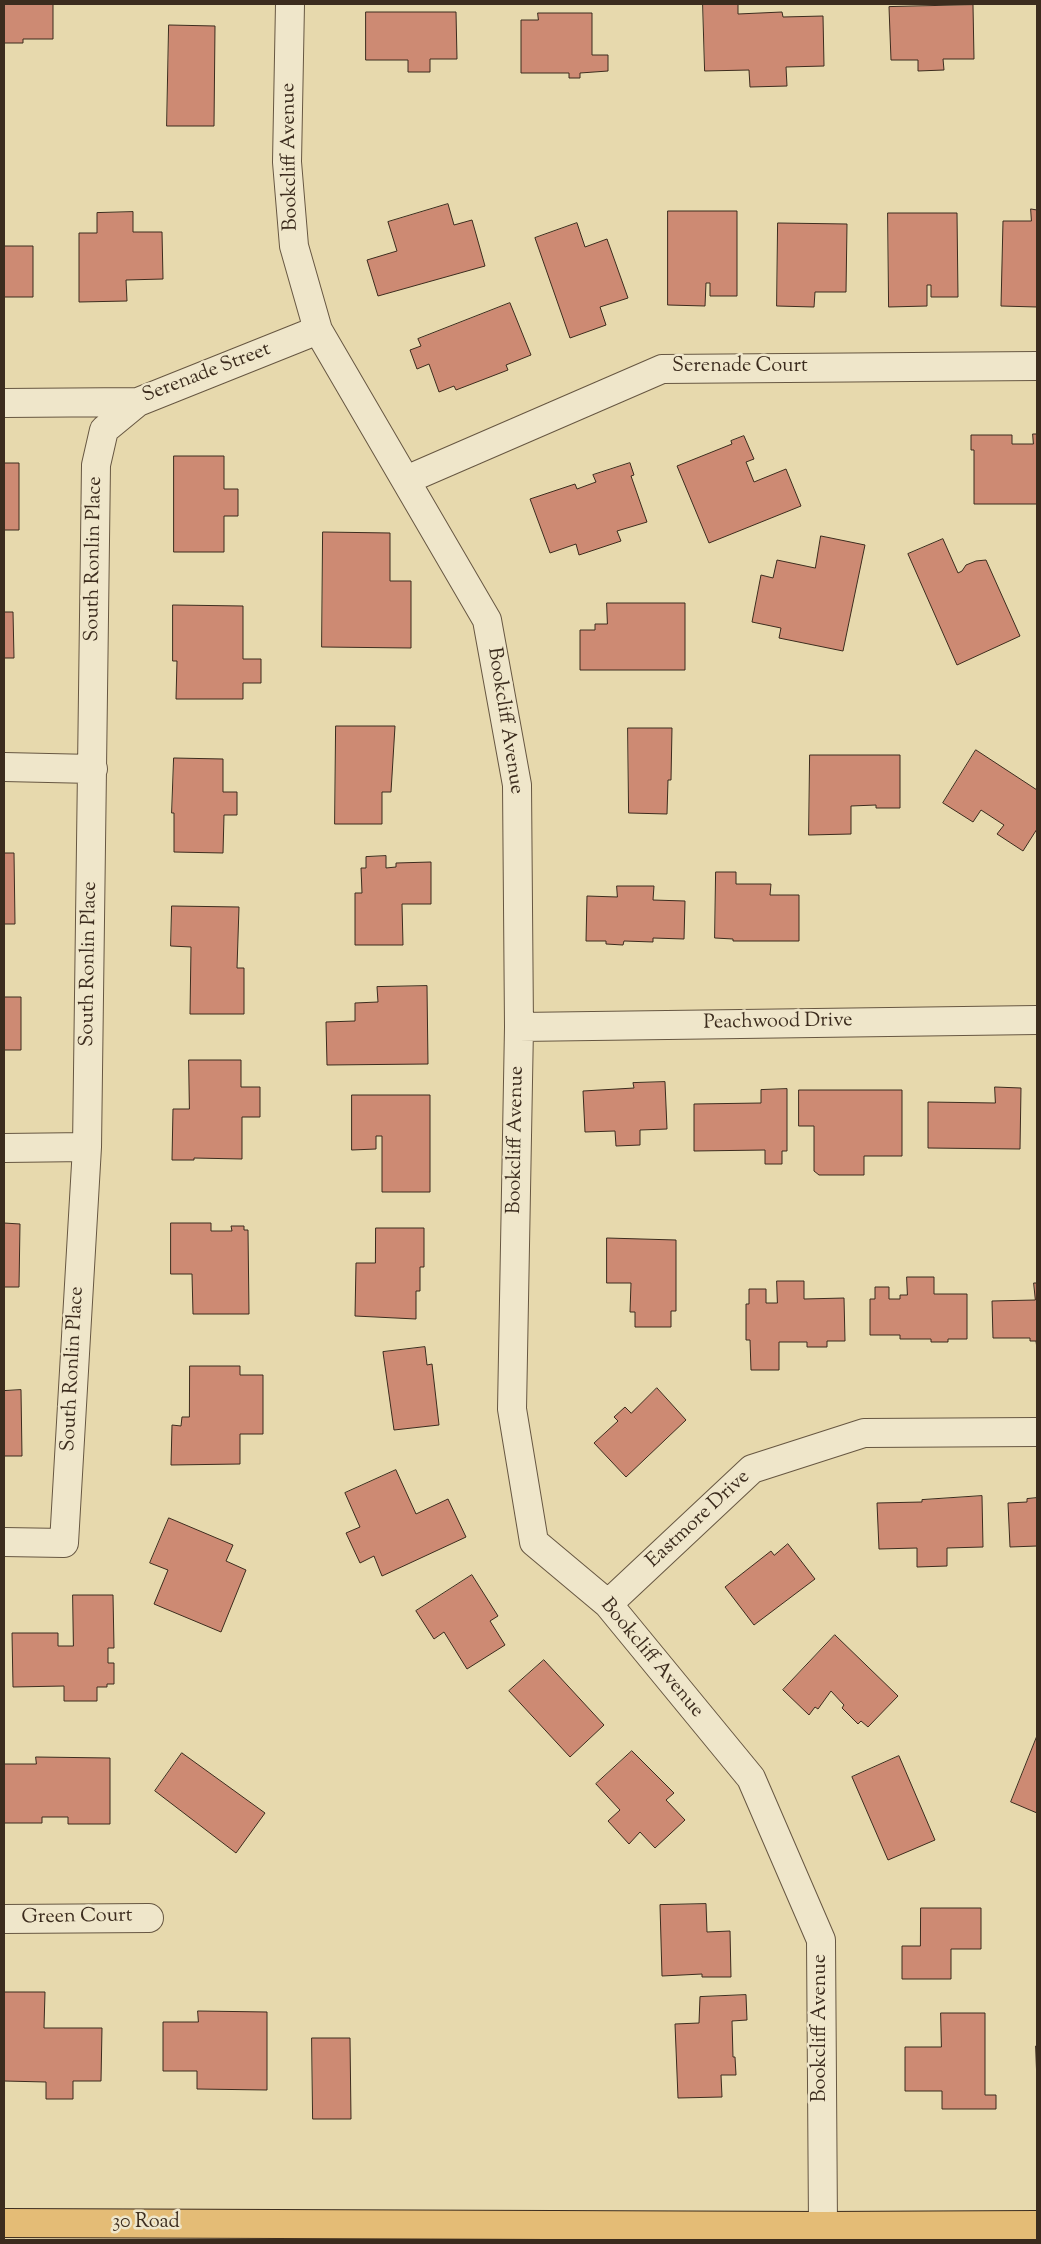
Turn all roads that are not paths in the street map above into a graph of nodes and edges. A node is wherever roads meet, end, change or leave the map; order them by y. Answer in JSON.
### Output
{"nodes":[{"id":1,"x":290,"y":4,"type":"edge"},
{"id":2,"x":318,"y":330,"type":"junction"},
{"id":3,"x":1037,"y":366,"type":"edge"},
{"id":4,"x":138,"y":402,"type":"junction"},
{"id":5,"x":4,"y":403,"type":"edge"},
{"id":6,"x":406,"y":480,"type":"junction"},
{"id":7,"x":4,"y":767,"type":"edge"},
{"id":8,"x":93,"y":769,"type":"junction"},
{"id":9,"x":1037,"y":1020,"type":"edge"},
{"id":10,"x":519,"y":1027,"type":"junction"},
{"id":11,"x":87,"y":1147,"type":"junction"},
{"id":12,"x":4,"y":1148,"type":"edge"},
{"id":13,"x":1037,"y":1432,"type":"edge"},
{"id":14,"x":4,"y":1542,"type":"edge"},
{"id":15,"x":608,"y":1604,"type":"junction"},
{"id":16,"x":150,"y":1918,"type":"dead end"},
{"id":17,"x":4,"y":1919,"type":"edge"},
{"id":18,"x":4,"y":2223,"type":"edge"},
{"id":19,"x":1037,"y":2225,"type":"edge"},
{"id":20,"x":823,"y":2226,"type":"junction"},
{"id":21,"x":83,"y":2232,"type":"edge"},
{"id":22,"x":472,"y":2233,"type":"edge"}],
"edges":[{"from":1,"to":2,"type":"street","name":"Bookcliff Avenue"},
{"from":2,"to":4,"type":"street","name":"Serenade Street"},
{"from":2,"to":6,"type":"street","name":"Bookcliff Avenue"},
{"from":3,"to":6,"type":"street","name":"Serenade Court"},
{"from":4,"to":5,"type":"street","name":"Serenade Street"},
{"from":4,"to":8,"type":"street","name":"South Ronlin Place"},
{"from":6,"to":10,"type":"street","name":"Bookcliff Avenue"},
{"from":7,"to":8,"type":"street"},
{"from":8,"to":11,"type":"street","name":"South Ronlin Place"},
{"from":9,"to":10,"type":"street","name":"Peachwood Drive"},
{"from":10,"to":15,"type":"street","name":"Bookcliff Avenue"},
{"from":11,"to":12,"type":"street"},
{"from":11,"to":14,"type":"street","name":"South Ronlin Place"},
{"from":13,"to":15,"type":"street","name":"Eastmore Drive"},
{"from":15,"to":20,"type":"street","name":"Bookcliff Avenue"},
{"from":16,"to":17,"type":"street","name":"Green Court"},
{"from":18,"to":21,"type":"main road","name":"30 Road"},
{"from":19,"to":20,"type":"main road","name":"30 Road"},
{"from":20,"to":22,"type":"main road","name":"30 Road"},
{"from":21,"to":22,"type":"main road","name":"30 Road"}]}
